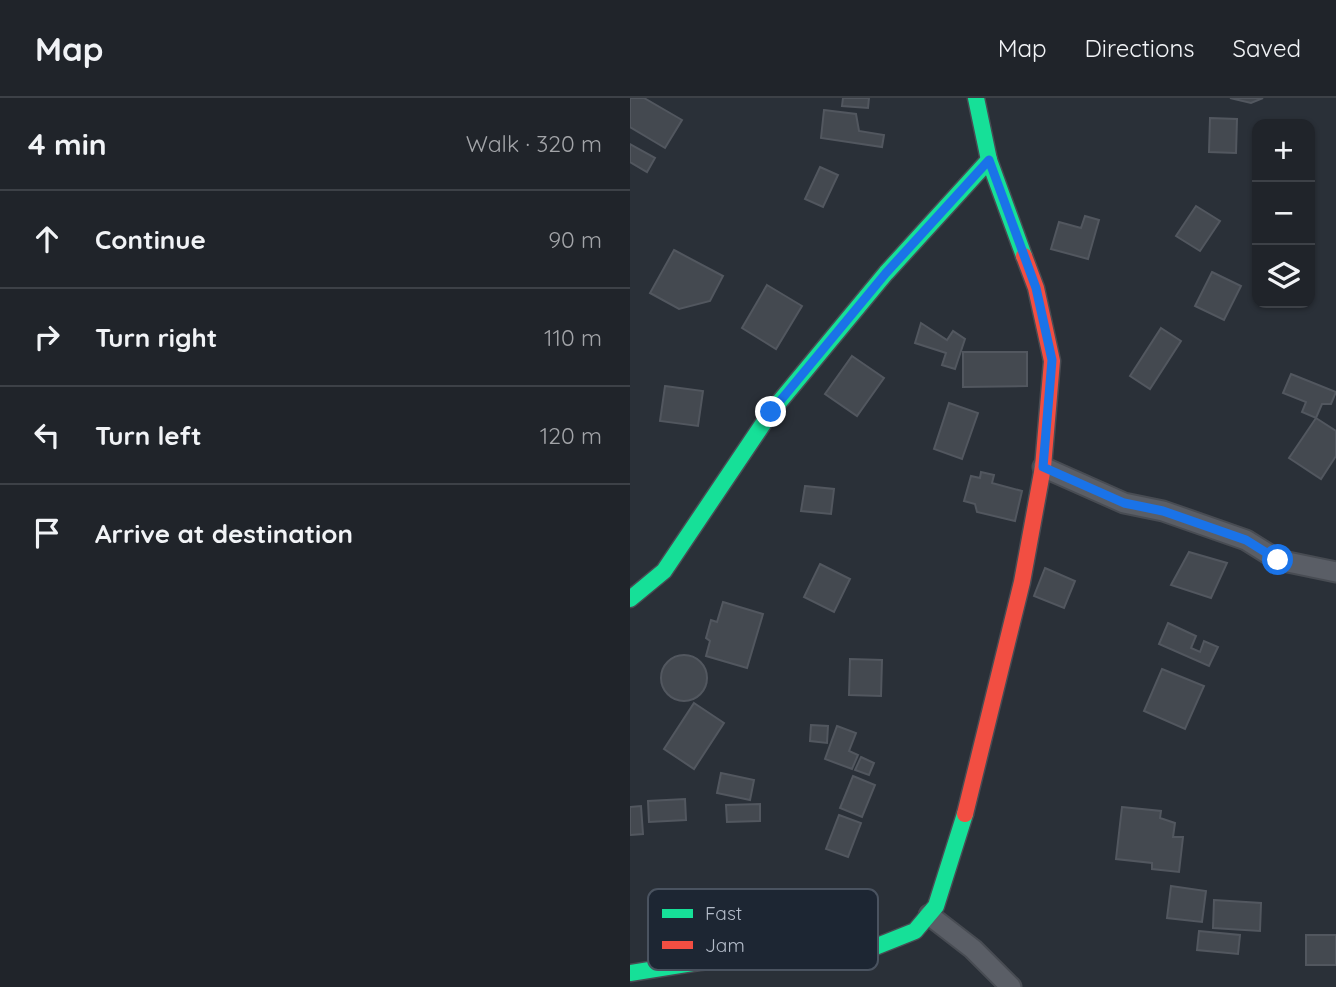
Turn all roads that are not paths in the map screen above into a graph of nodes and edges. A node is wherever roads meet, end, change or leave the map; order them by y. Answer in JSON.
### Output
{"nodes":[{"id":1,"x":976,"y":98,"type":"edge"},
{"id":2,"x":989,"y":160,"type":"junction"},
{"id":3,"x":1043,"y":467,"type":"junction"},
{"id":4,"x":1336,"y":572,"type":"edge"},
{"id":5,"x":630,"y":599,"type":"edge"},
{"id":6,"x":929,"y":915,"type":"junction"},
{"id":7,"x":878,"y":946,"type":"edge"},
{"id":8,"x":649,"y":970,"type":"edge"},
{"id":9,"x":630,"y":973,"type":"edge"},
{"id":10,"x":1012,"y":987,"type":"edge"}],
"edges":[{"from":1,"to":2,"type":"street"},
{"from":2,"to":3,"type":"street"},
{"from":2,"to":5,"type":"street"},
{"from":3,"to":4,"type":"street"},
{"from":3,"to":6,"type":"street"},
{"from":6,"to":7,"type":"street"},
{"from":6,"to":10,"type":"street"},
{"from":8,"to":9,"type":"street"}]}
